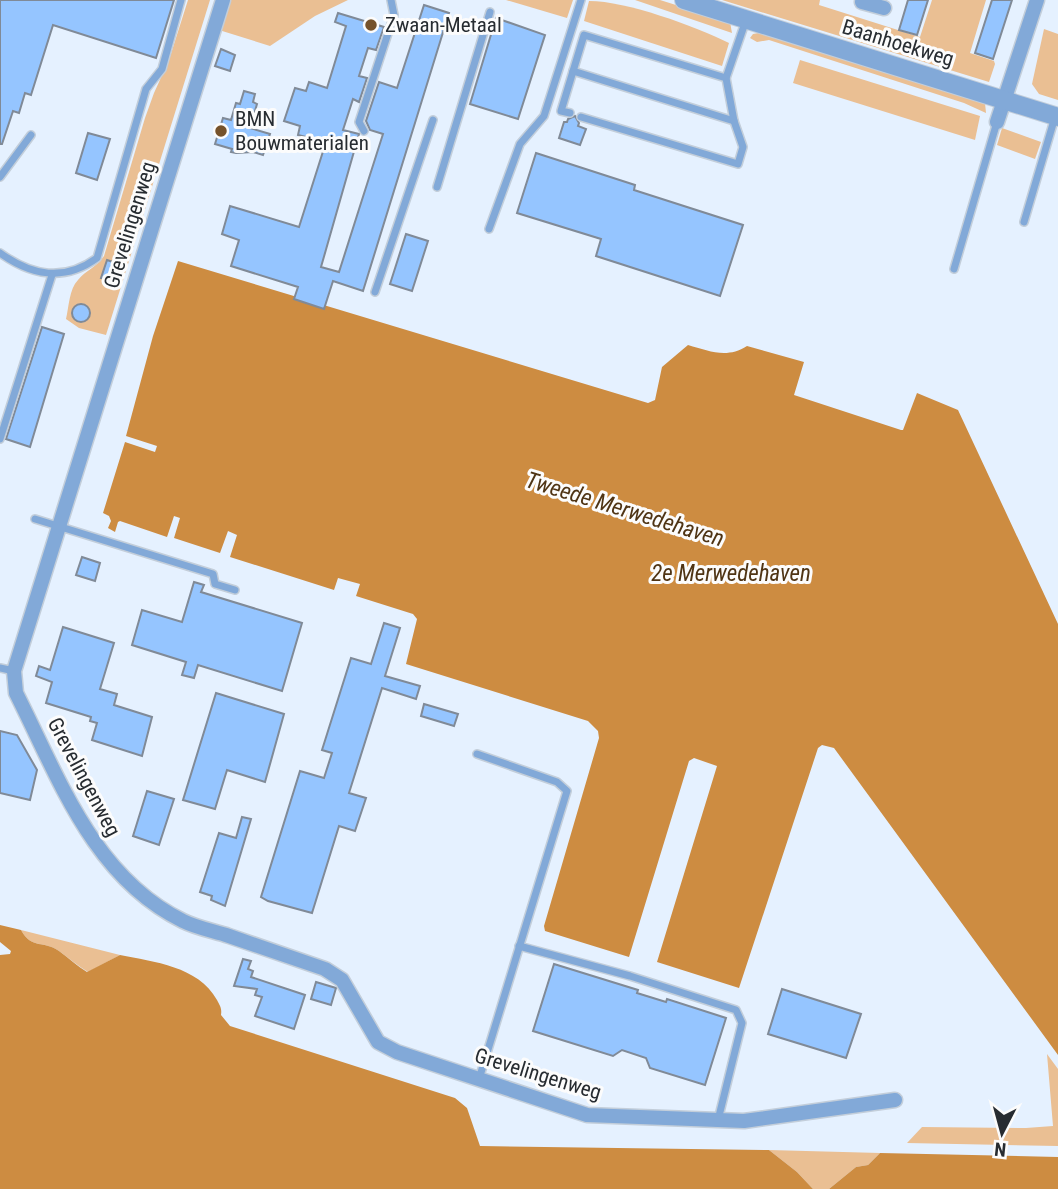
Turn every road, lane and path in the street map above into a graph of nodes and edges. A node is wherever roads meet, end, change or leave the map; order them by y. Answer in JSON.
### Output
{"nodes":[{"id":1,"x":181,"y":0,"type":"edge"},
{"id":2,"x":223,"y":0,"type":"edge"},
{"id":3,"x":391,"y":0,"type":"edge"},
{"id":4,"x":581,"y":0,"type":"edge"},
{"id":5,"x":684,"y":0,"type":"edge"},
{"id":6,"x":863,"y":0,"type":"edge"},
{"id":7,"x":1037,"y":0,"type":"edge"},
{"id":8,"x":884,"y":8,"type":"dead end"},
{"id":9,"x":490,"y":12,"type":"dead end"},
{"id":10,"x":747,"y":20,"type":"junction"},
{"id":11,"x":573,"y":71,"type":"junction"},
{"id":12,"x":726,"y":78,"type":"junction"},
{"id":13,"x":1005,"y":100,"type":"junction"},
{"id":14,"x":570,"y":113,"type":"dead end"},
{"id":15,"x":581,"y":117,"type":"dead end"},
{"id":16,"x":1057,"y":117,"type":"edge"},
{"id":17,"x":433,"y":120,"type":"dead end"},
{"id":18,"x":734,"y":121,"type":"junction"},
{"id":19,"x":997,"y":122,"type":"joint"},
{"id":20,"x":365,"y":131,"type":"dead end"},
{"id":21,"x":31,"y":135,"type":"dead end"},
{"id":22,"x":0,"y":177,"type":"edge"},
{"id":23,"x":436,"y":187,"type":"dead end"},
{"id":24,"x":1024,"y":222,"type":"dead end"},
{"id":25,"x":489,"y":229,"type":"dead end"},
{"id":26,"x":0,"y":253,"type":"edge"},
{"id":27,"x":954,"y":269,"type":"dead end"},
{"id":28,"x":52,"y":275,"type":"junction"},
{"id":29,"x":375,"y":292,"type":"dead end"},
{"id":30,"x":0,"y":439,"type":"edge"},
{"id":31,"x":35,"y":519,"type":"dead end"},
{"id":32,"x":59,"y":525,"type":"junction"},
{"id":33,"x":235,"y":590,"type":"dead end"},
{"id":34,"x":7,"y":670,"type":"edge"},
{"id":35,"x":477,"y":754,"type":"dead end"},
{"id":36,"x":519,"y":946,"type":"junction"},
{"id":37,"x":479,"y":1079,"type":"junction"},
{"id":38,"x":895,"y":1100,"type":"dead end"},
{"id":39,"x":718,"y":1120,"type":"junction"}],
"edges":[{"from":1,"to":28,"type":"lane"},
{"from":2,"to":32,"type":"street","name":"Grevelingenweg"},
{"from":3,"to":20,"type":"lane"},
{"from":4,"to":25,"type":"lane"},
{"from":5,"to":10,"type":"street","name":"Baanhoekweg"},
{"from":6,"to":8,"type":"street"},
{"from":7,"to":13,"type":"street"},
{"from":9,"to":23,"type":"lane"},
{"from":10,"to":12,"type":"lane"},
{"from":10,"to":13,"type":"street","name":"Baanhoekweg"},
{"from":11,"to":12,"type":"lane"},
{"from":11,"to":14,"type":"lane"},
{"from":11,"to":18,"type":"lane"},
{"from":12,"to":18,"type":"lane"},
{"from":13,"to":16,"type":"street","name":"Baanhoekweg"},
{"from":13,"to":19,"type":"street"},
{"from":15,"to":18,"type":"lane"},
{"from":16,"to":24,"type":"lane"},
{"from":17,"to":29,"type":"lane"},
{"from":19,"to":27,"type":"lane"},
{"from":21,"to":22,"type":"lane"},
{"from":26,"to":28,"type":"lane"},
{"from":28,"to":30,"type":"lane"},
{"from":31,"to":32,"type":"lane"},
{"from":32,"to":33,"type":"lane"},
{"from":32,"to":34,"type":"street","name":"Grevelingenweg"},
{"from":34,"to":37,"type":"street","name":"Grevelingenweg"},
{"from":35,"to":36,"type":"lane"},
{"from":36,"to":37,"type":"lane"},
{"from":36,"to":39,"type":"lane"},
{"from":37,"to":39,"type":"street","name":"Grevelingenweg"},
{"from":38,"to":39,"type":"street","name":"Grevelingenweg"}]}
